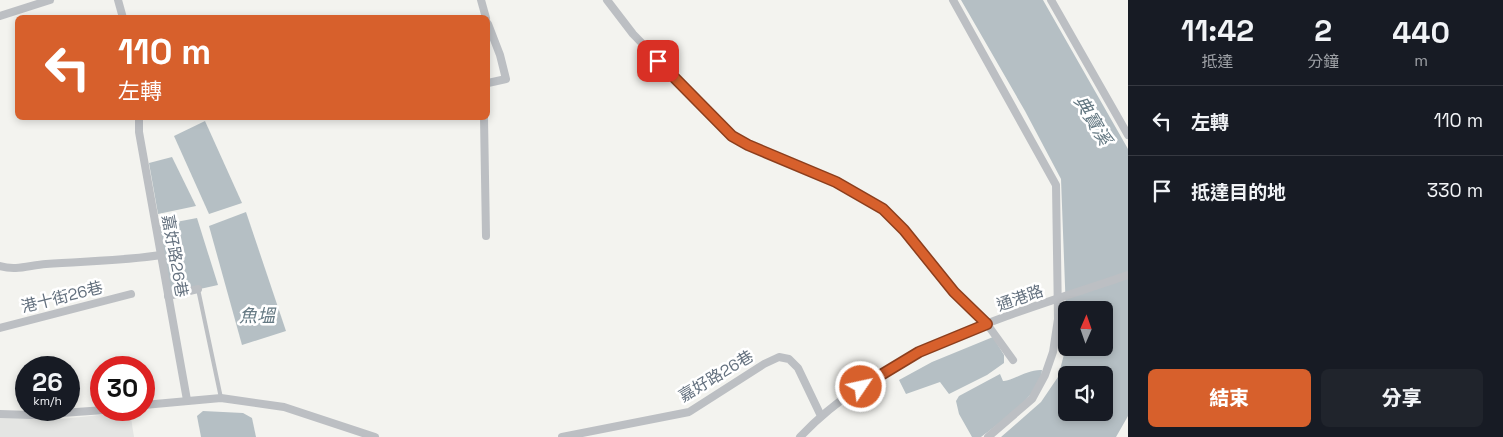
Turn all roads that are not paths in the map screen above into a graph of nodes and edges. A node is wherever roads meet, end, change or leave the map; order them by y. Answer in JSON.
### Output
{"nodes":[{"id":1,"x":50,"y":0,"type":"edge"},
{"id":2,"x":118,"y":0,"type":"edge"},
{"id":3,"x":492,"y":0,"type":"edge"},
{"id":4,"x":607,"y":0,"type":"edge"},
{"id":5,"x":953,"y":0,"type":"edge"},
{"id":6,"x":1051,"y":0,"type":"edge"},
{"id":7,"x":481,"y":2,"type":"edge"},
{"id":8,"x":122,"y":15,"type":"edge"},
{"id":9,"x":485,"y":15,"type":"edge"},
{"id":10,"x":0,"y":16,"type":"edge"},
{"id":11,"x":490,"y":29,"type":"edge"},
{"id":12,"x":490,"y":83,"type":"edge"},
{"id":13,"x":139,"y":120,"type":"edge"},
{"id":14,"x":484,"y":120,"type":"edge"},
{"id":15,"x":1128,"y":135,"type":"edge"},
{"id":16,"x":486,"y":236,"type":"dead end"},
{"id":17,"x":161,"y":255,"type":"junction"},
{"id":18,"x":0,"y":266,"type":"edge"},
{"id":19,"x":1128,"y":275,"type":"edge"},
{"id":20,"x":198,"y":289,"type":"joint"},
{"id":21,"x":131,"y":294,"type":"dead end"},
{"id":22,"x":168,"y":296,"type":"junction"},
{"id":23,"x":1060,"y":298,"type":"junction"},
{"id":24,"x":987,"y":324,"type":"junction"},
{"id":25,"x":0,"y":328,"type":"edge"},
{"id":26,"x":1013,"y":360,"type":"dead end"},
{"id":27,"x":222,"y":398,"type":"junction"},
{"id":28,"x":183,"y":400,"type":"junction"},
{"id":29,"x":155,"y":403,"type":"edge"},
{"id":30,"x":90,"y":411,"type":"edge"},
{"id":31,"x":0,"y":414,"type":"edge"},
{"id":32,"x":821,"y":416,"type":"junction"},
{"id":33,"x":375,"y":437,"type":"edge"},
{"id":34,"x":562,"y":437,"type":"edge"},
{"id":35,"x":800,"y":437,"type":"edge"},
{"id":36,"x":988,"y":437,"type":"edge"}],
"edges":[{"from":1,"to":10,"type":"street"},
{"from":2,"to":8,"type":"street"},
{"from":3,"to":7,"type":"street"},
{"from":4,"to":24,"type":"street"},
{"from":5,"to":23,"type":"street"},
{"from":6,"to":15,"type":"street"},
{"from":7,"to":9,"type":"street"},
{"from":11,"to":12,"type":"street"},
{"from":13,"to":17,"type":"street","name":"嘉好路26巷"},
{"from":14,"to":16,"type":"street"},
{"from":17,"to":18,"type":"street"},
{"from":17,"to":22,"type":"street","name":"嘉好路26巷"},
{"from":19,"to":23,"type":"street","name":"通港路"},
{"from":20,"to":22,"type":"street"},
{"from":20,"to":27,"type":"lane"},
{"from":21,"to":25,"type":"street","name":"港十街26巷"},
{"from":22,"to":28,"type":"street","name":"嘉好路26巷"},
{"from":23,"to":24,"type":"street","name":"通港路"},
{"from":23,"to":36,"type":"street"},
{"from":24,"to":26,"type":"street"},
{"from":24,"to":32,"type":"street","name":"通港路"},
{"from":27,"to":28,"type":"street"},
{"from":27,"to":33,"type":"street"},
{"from":28,"to":29,"type":"street"},
{"from":30,"to":31,"type":"street"},
{"from":32,"to":34,"type":"street","name":"嘉好路26巷"},
{"from":32,"to":35,"type":"street","name":"通港路"}]}
